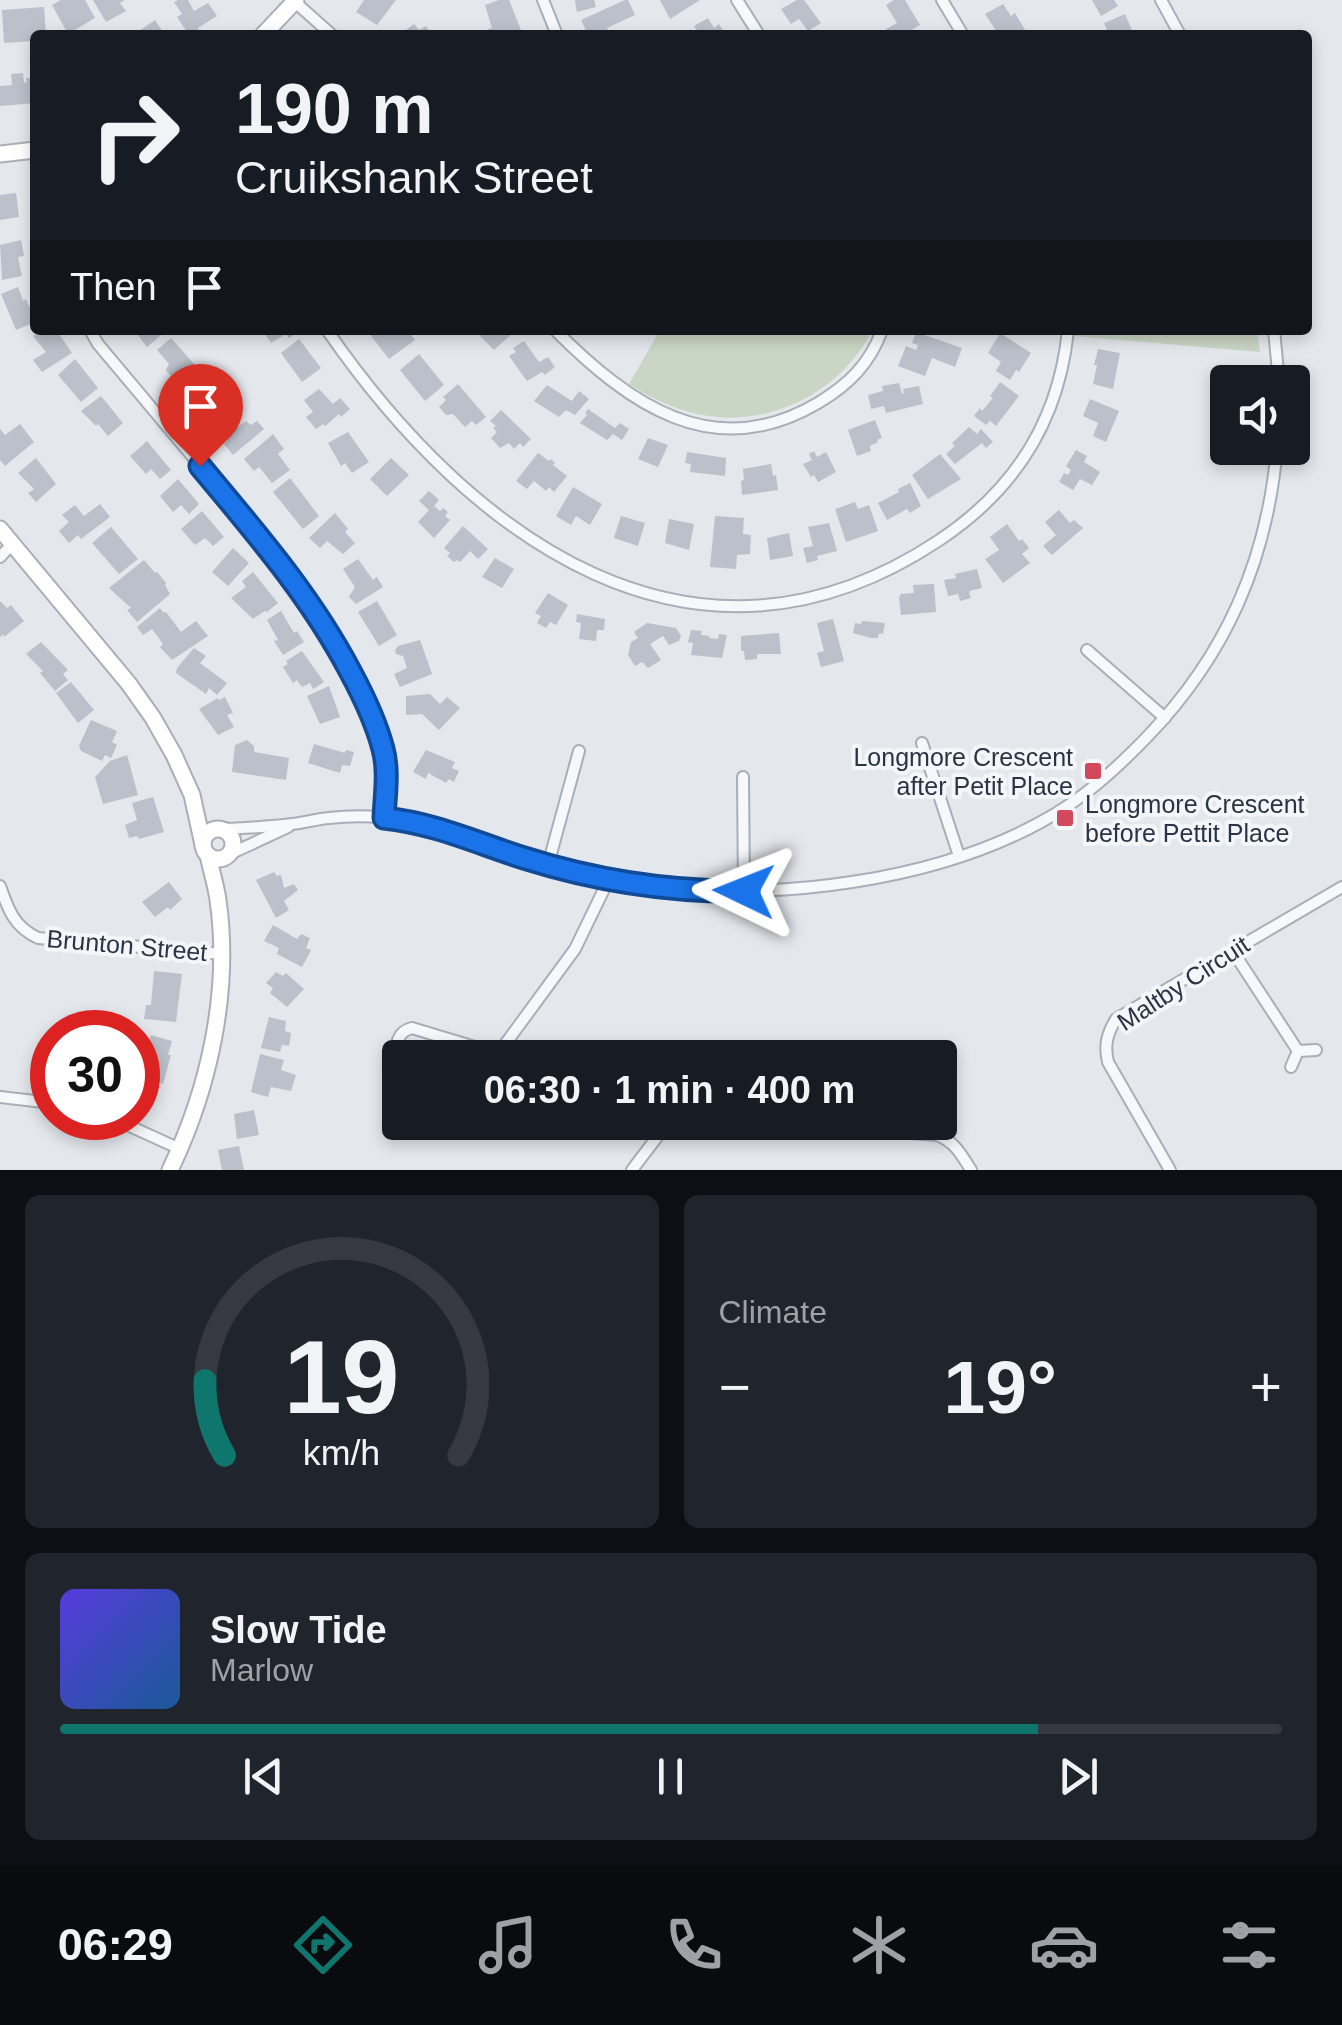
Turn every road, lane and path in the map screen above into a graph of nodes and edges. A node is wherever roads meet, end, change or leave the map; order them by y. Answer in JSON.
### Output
{"nodes":[{"id":1,"x":543,"y":0,"type":"edge"},
{"id":2,"x":737,"y":0,"type":"edge"},
{"id":3,"x":942,"y":0,"type":"edge"},
{"id":4,"x":1161,"y":0,"type":"edge"},
{"id":5,"x":296,"y":1,"type":"edge"},
{"id":6,"x":268,"y":30,"type":"edge"},
{"id":7,"x":327,"y":30,"type":"edge"},
{"id":8,"x":555,"y":30,"type":"edge"},
{"id":9,"x":756,"y":30,"type":"edge"},
{"id":10,"x":961,"y":30,"type":"edge"},
{"id":11,"x":1177,"y":30,"type":"edge"},
{"id":12,"x":30,"y":151,"type":"edge"},
{"id":13,"x":0,"y":154,"type":"edge"},
{"id":14,"x":93,"y":335,"type":"edge"},
{"id":15,"x":332,"y":335,"type":"edge"},
{"id":16,"x":560,"y":335,"type":"edge"},
{"id":17,"x":880,"y":335,"type":"edge"},
{"id":18,"x":1067,"y":335,"type":"edge"},
{"id":19,"x":1274,"y":335,"type":"edge"},
{"id":20,"x":1277,"y":365,"type":"edge"},
{"id":21,"x":1276,"y":465,"type":"edge"},
{"id":22,"x":0,"y":529,"type":"edge"},
{"id":23,"x":12,"y":544,"type":"junction"},
{"id":24,"x":0,"y":557,"type":"edge"},
{"id":25,"x":1086,"y":650,"type":"dead end"},
{"id":26,"x":1165,"y":718,"type":"junction"},
{"id":27,"x":922,"y":743,"type":"dead end"},
{"id":28,"x":579,"y":751,"type":"dead end"},
{"id":29,"x":743,"y":777,"type":"dead end"},
{"id":30,"x":192,"y":795,"type":"junction"},
{"id":31,"x":384,"y":818,"type":"junction"},
{"id":32,"x":294,"y":824,"type":"junction"},
{"id":33,"x":224,"y":829,"type":"junction"},
{"id":34,"x":206,"y":850,"type":"junction"},
{"id":35,"x":230,"y":854,"type":"junction"},
{"id":36,"x":959,"y":856,"type":"junction"},
{"id":37,"x":548,"y":865,"type":"junction"},
{"id":38,"x":609,"y":879,"type":"junction"},
{"id":39,"x":0,"y":886,"type":"edge"},
{"id":40,"x":1342,"y":887,"type":"edge"},
{"id":41,"x":744,"y":891,"type":"junction"},
{"id":42,"x":218,"y":899,"type":"junction"},
{"id":43,"x":1232,"y":950,"type":"junction"},
{"id":44,"x":222,"y":954,"type":"junction"},
{"id":45,"x":398,"y":1040,"type":"edge"},
{"id":46,"x":448,"y":1040,"type":"edge"},
{"id":47,"x":508,"y":1040,"type":"edge"},
{"id":48,"x":1316,"y":1050,"type":"dead end"},
{"id":49,"x":1298,"y":1051,"type":"junction"},
{"id":50,"x":1290,"y":1066,"type":"dead end"},
{"id":51,"x":0,"y":1097,"type":"edge"},
{"id":52,"x":30,"y":1100,"type":"edge"},
{"id":53,"x":160,"y":1140,"type":"edge"},
{"id":54,"x":655,"y":1140,"type":"edge"},
{"id":55,"x":948,"y":1140,"type":"edge"},
{"id":56,"x":180,"y":1149,"type":"junction"},
{"id":57,"x":170,"y":1170,"type":"edge"},
{"id":58,"x":632,"y":1170,"type":"edge"},
{"id":59,"x":971,"y":1170,"type":"edge"},
{"id":60,"x":1170,"y":1170,"type":"edge"}],
"edges":[{"from":1,"to":8,"type":"street"},
{"from":2,"to":9,"type":"street"},
{"from":3,"to":10,"type":"street"},
{"from":4,"to":11,"type":"street"},
{"from":5,"to":6,"type":"street"},
{"from":5,"to":7,"type":"street"},
{"from":12,"to":13,"type":"street"},
{"from":14,"to":31,"type":"street"},
{"from":15,"to":18,"type":"street"},
{"from":16,"to":17,"type":"street"},
{"from":19,"to":20,"type":"street"},
{"from":21,"to":26,"type":"street"},
{"from":22,"to":23,"type":"street"},
{"from":23,"to":24,"type":"street"},
{"from":23,"to":30,"type":"street"},
{"from":25,"to":26,"type":"street"},
{"from":26,"to":36,"type":"street"},
{"from":27,"to":36,"type":"street"},
{"from":28,"to":37,"type":"street"},
{"from":29,"to":41,"type":"street"},
{"from":30,"to":33,"type":"street"},
{"from":30,"to":34,"type":"street"},
{"from":31,"to":32,"type":"street"},
{"from":31,"to":37,"type":"street"},
{"from":32,"to":33,"type":"street"},
{"from":32,"to":35,"type":"street"},
{"from":33,"to":34,"type":"street"},
{"from":33,"to":35,"type":"street"},
{"from":34,"to":35,"type":"street"},
{"from":34,"to":42,"type":"street"},
{"from":35,"to":42,"type":"street"},
{"from":36,"to":41,"type":"street"},
{"from":37,"to":38,"type":"street"},
{"from":38,"to":41,"type":"street"},
{"from":38,"to":47,"type":"street"},
{"from":39,"to":44,"type":"street","name":"Brunton Street"},
{"from":40,"to":43,"type":"street","name":"Maltby Circuit"},
{"from":42,"to":44,"type":"street"},
{"from":43,"to":49,"type":"street"},
{"from":43,"to":60,"type":"street","name":"Maltby Circuit"},
{"from":44,"to":56,"type":"street"},
{"from":45,"to":46,"type":"street"},
{"from":48,"to":49,"type":"street"},
{"from":49,"to":50,"type":"street"},
{"from":51,"to":52,"type":"street"},
{"from":53,"to":56,"type":"street"},
{"from":54,"to":58,"type":"street"},
{"from":55,"to":59,"type":"street"},
{"from":56,"to":57,"type":"street"}]}
